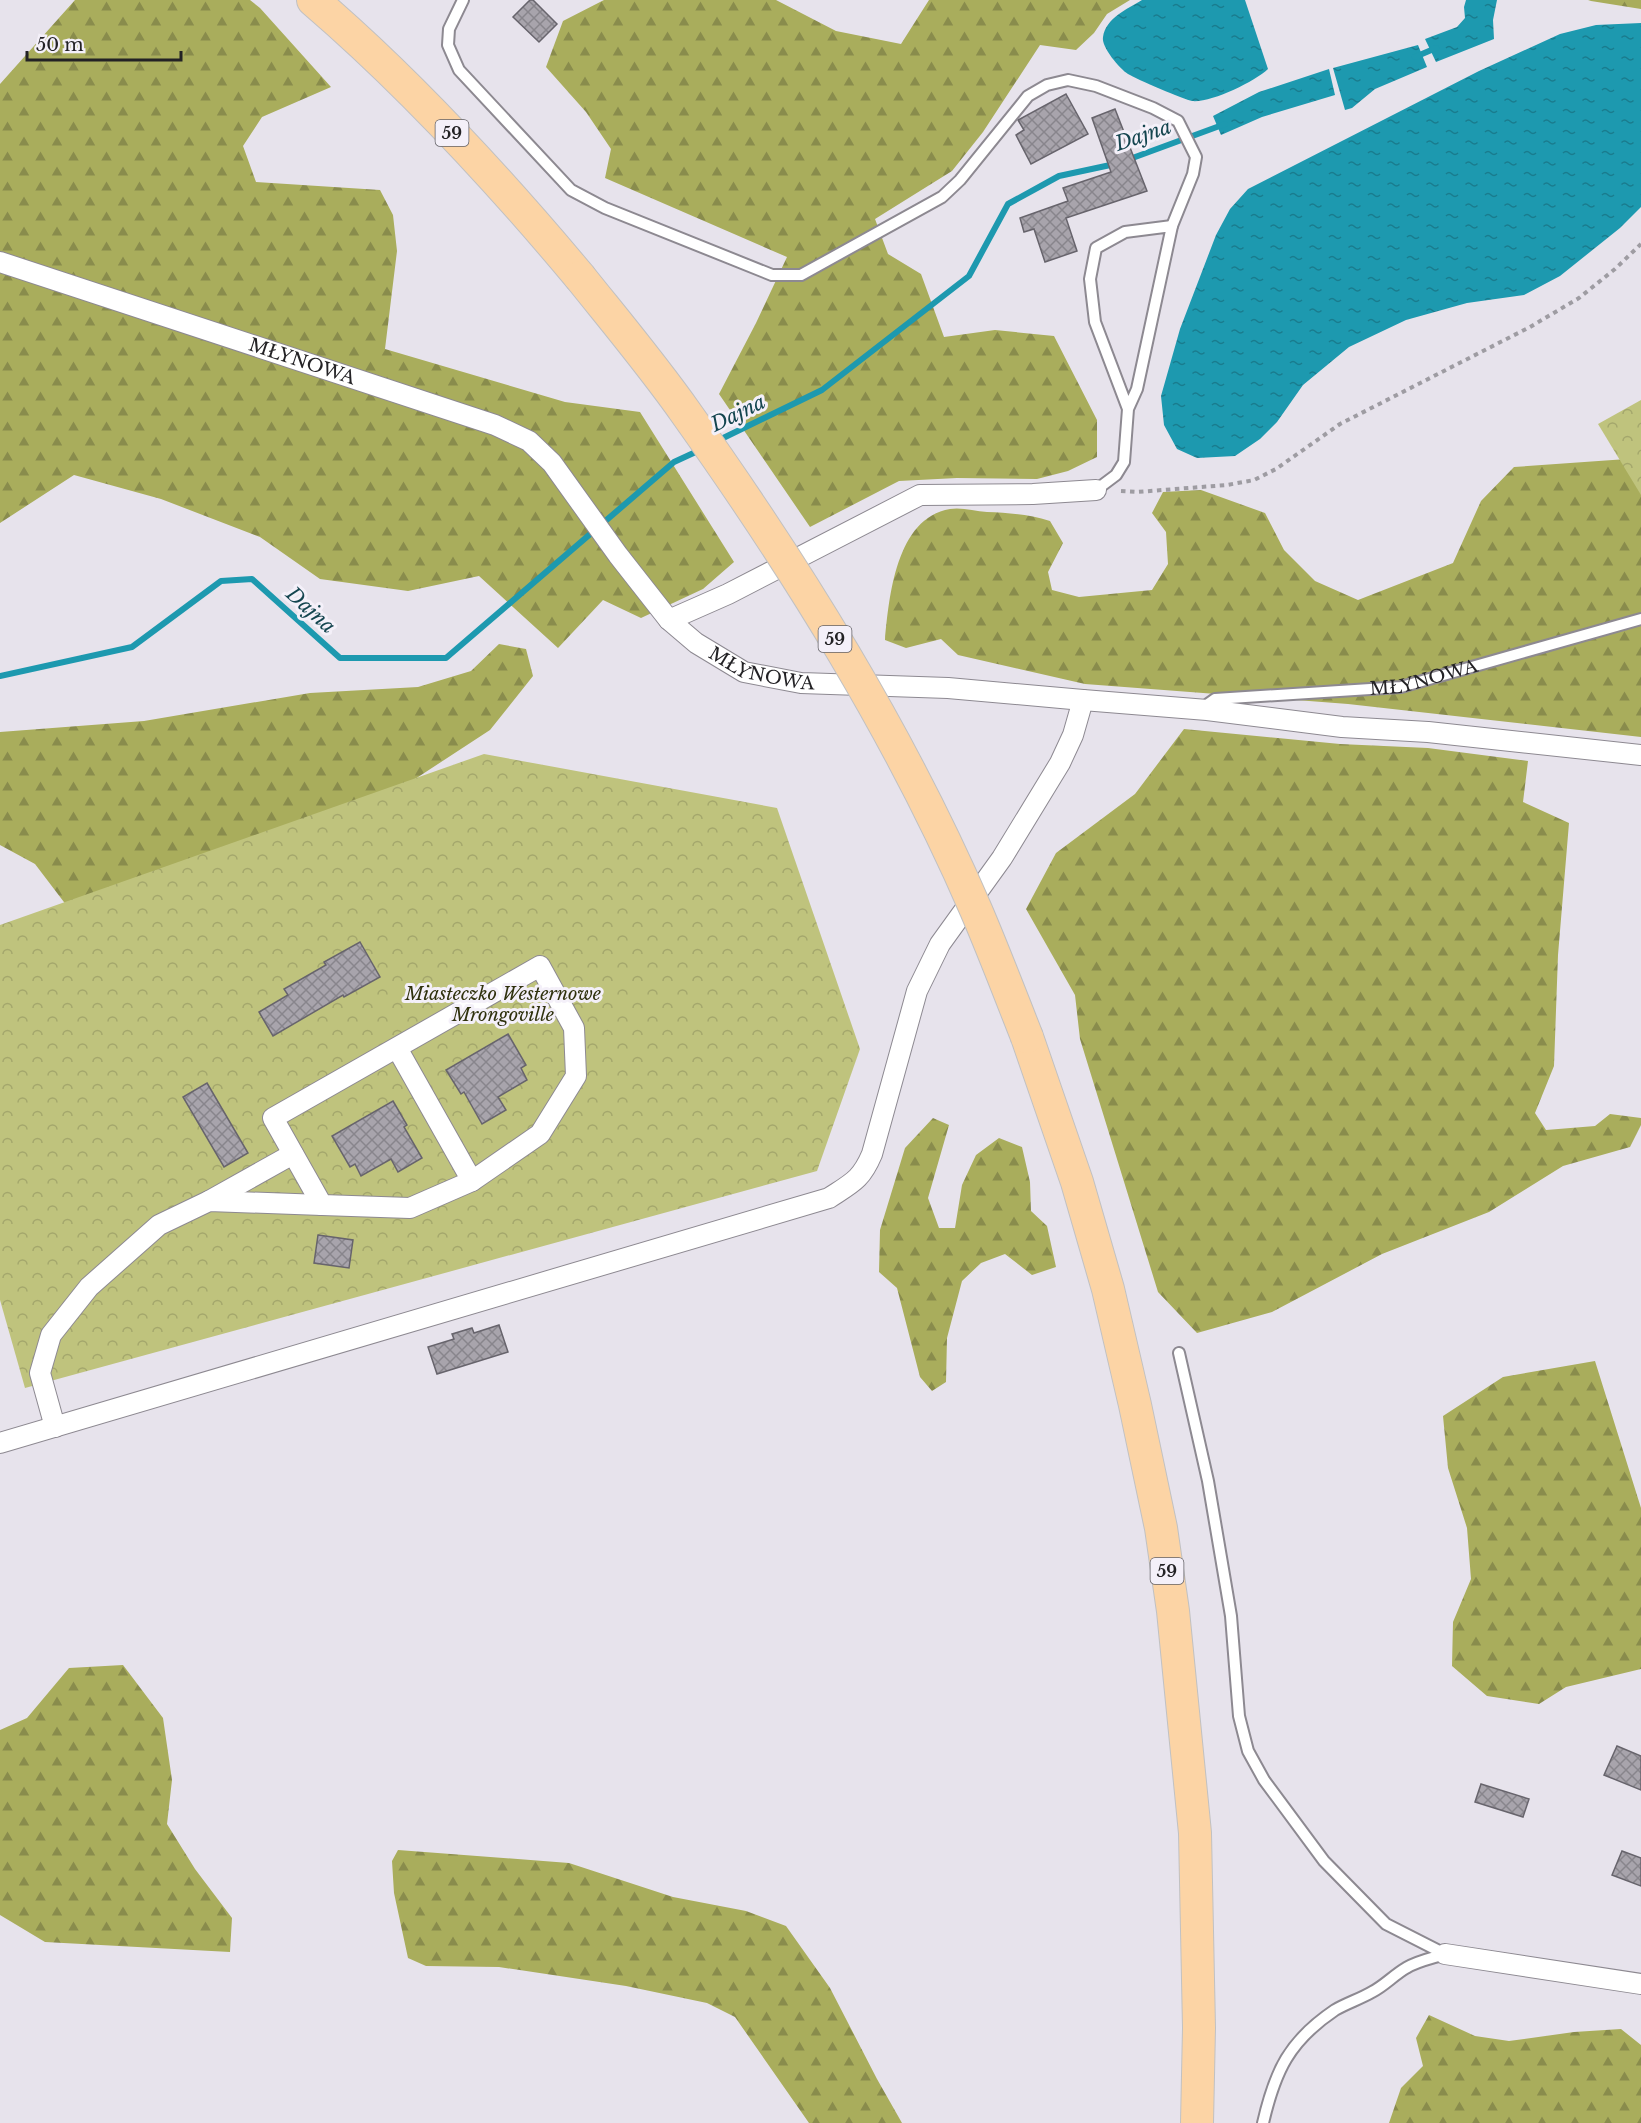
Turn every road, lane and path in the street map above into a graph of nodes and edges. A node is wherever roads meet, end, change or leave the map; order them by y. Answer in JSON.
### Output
{"nodes":[{"id":1,"x":314,"y":0,"type":"edge"},
{"id":2,"x":463,"y":0,"type":"edge"},
{"id":3,"x":1172,"y":226,"type":"junction"},
{"id":4,"x":1641,"y":244,"type":"edge"},
{"id":5,"x":0,"y":262,"type":"edge"},
{"id":6,"x":1128,"y":409,"type":"junction"},
{"id":7,"x":1096,"y":490,"type":"junction"},
{"id":8,"x":669,"y":620,"type":"junction"},
{"id":9,"x":1641,"y":620,"type":"edge"},
{"id":10,"x":1083,"y":700,"type":"junction"},
{"id":11,"x":1207,"y":710,"type":"junction"},
{"id":12,"x":1641,"y":755,"type":"edge"},
{"id":13,"x":397,"y":1048,"type":"junction"},
{"id":14,"x":294,"y":1154,"type":"junction"},
{"id":15,"x":472,"y":1181,"type":"junction"},
{"id":16,"x":209,"y":1201,"type":"junction"},
{"id":17,"x":322,"y":1205,"type":"junction"},
{"id":18,"x":1179,"y":1353,"type":"dead end"},
{"id":19,"x":55,"y":1427,"type":"junction"},
{"id":20,"x":0,"y":1443,"type":"edge"},
{"id":21,"x":1445,"y":1954,"type":"junction"},
{"id":22,"x":1641,"y":1984,"type":"edge"},
{"id":23,"x":1197,"y":2123,"type":"edge"},
{"id":24,"x":1263,"y":2123,"type":"edge"}],
"edges":[{"from":1,"to":23,"type":"main road","number":"59","bridge":true},
{"from":2,"to":3,"type":"lane"},
{"from":3,"to":6,"type":"lane"},
{"from":3,"to":6,"type":"lane"},
{"from":4,"to":7,"type":"path"},
{"from":5,"to":8,"type":"street","name":"MŁYNOWA"},
{"from":6,"to":7,"type":"lane"},
{"from":7,"to":8,"type":"street"},
{"from":8,"to":10,"type":"street","name":"MŁYNOWA"},
{"from":9,"to":11,"type":"lane","name":"MŁYNOWA"},
{"from":10,"to":11,"type":"street","name":"MŁYNOWA"},
{"from":10,"to":19,"type":"street"},
{"from":11,"to":12,"type":"street","name":"MŁYNOWA"},
{"from":13,"to":14,"type":"street"},
{"from":13,"to":15,"type":"street"},
{"from":13,"to":15,"type":"street"},
{"from":14,"to":16,"type":"street"},
{"from":14,"to":17,"type":"street"},
{"from":15,"to":17,"type":"street"},
{"from":16,"to":17,"type":"street"},
{"from":16,"to":19,"type":"street"},
{"from":18,"to":21,"type":"lane"},
{"from":19,"to":20,"type":"street"},
{"from":21,"to":22,"type":"street"},
{"from":21,"to":24,"type":"lane"}]}
